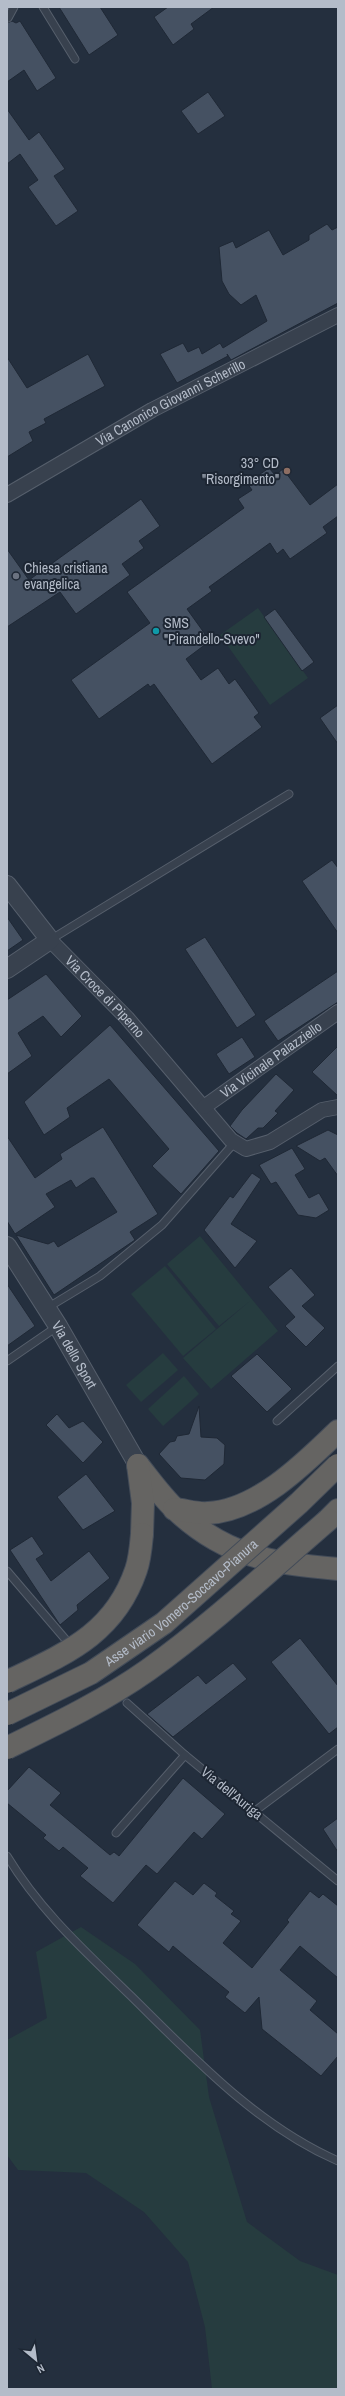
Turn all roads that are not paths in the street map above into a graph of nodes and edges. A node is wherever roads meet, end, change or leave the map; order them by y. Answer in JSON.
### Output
{"nodes":[{"id":1,"x":14,"y":7,"type":"edge"},
{"id":2,"x":43,"y":7,"type":"edge"},
{"id":3,"x":8,"y":18,"type":"dead end"},
{"id":4,"x":75,"y":59,"type":"dead end"},
{"id":5,"x":338,"y":315,"type":"edge"},
{"id":6,"x":7,"y":495,"type":"edge"},
{"id":7,"x":289,"y":794,"type":"dead end"},
{"id":8,"x":7,"y":885,"type":"edge"},
{"id":9,"x":50,"y":940,"type":"junction"},
{"id":10,"x":7,"y":969,"type":"edge"},
{"id":11,"x":338,"y":1012,"type":"edge"},
{"id":12,"x":204,"y":1106,"type":"junction"},
{"id":13,"x":338,"y":1107,"type":"edge"},
{"id":14,"x":235,"y":1142,"type":"junction"},
{"id":15,"x":7,"y":1246,"type":"edge"},
{"id":16,"x":47,"y":1308,"type":"junction"},
{"id":17,"x":58,"y":1326,"type":"junction"},
{"id":18,"x":7,"y":1361,"type":"edge"},
{"id":19,"x":338,"y":1366,"type":"edge"},
{"id":20,"x":276,"y":1421,"type":"dead end"},
{"id":21,"x":338,"y":1431,"type":"edge"},
{"id":22,"x":138,"y":1465,"type":"junction"},
{"id":23,"x":338,"y":1465,"type":"edge"},
{"id":24,"x":174,"y":1508,"type":"junction"},
{"id":25,"x":338,"y":1510,"type":"edge"},
{"id":26,"x":338,"y":1569,"type":"edge"},
{"id":27,"x":7,"y":1571,"type":"edge"},
{"id":28,"x":66,"y":1640,"type":"dead end"},
{"id":29,"x":7,"y":1682,"type":"edge"},
{"id":30,"x":127,"y":1703,"type":"dead end"},
{"id":31,"x":7,"y":1714,"type":"edge"},
{"id":32,"x":7,"y":1748,"type":"edge"},
{"id":33,"x":338,"y":1749,"type":"edge"},
{"id":34,"x":185,"y":1755,"type":"junction"},
{"id":35,"x":255,"y":1811,"type":"junction"},
{"id":36,"x":116,"y":1833,"type":"dead end"},
{"id":37,"x":7,"y":1856,"type":"edge"},
{"id":38,"x":338,"y":1881,"type":"edge"},
{"id":39,"x":338,"y":2161,"type":"edge"}],
"edges":[{"from":1,"to":3,"type":"lane"},
{"from":2,"to":4,"type":"lane"},
{"from":5,"to":6,"type":"street","name":"Via Canonico Giovanni Scherillo"},
{"from":7,"to":9,"type":"lane"},
{"from":8,"to":9,"type":"street","name":"Via Croce di Piperno"},
{"from":9,"to":10,"type":"street"},
{"from":9,"to":12,"type":"street","name":"Via Croce di Piperno"},
{"from":11,"to":12,"type":"street","name":"Via Vicinale Palazziello"},
{"from":12,"to":14,"type":"street","name":"Via Croce di Piperno"},
{"from":13,"to":14,"type":"street"},
{"from":14,"to":16,"type":"lane"},
{"from":15,"to":16,"type":"street","name":"Via dello Sport"},
{"from":16,"to":17,"type":"street","name":"Via dello Sport"},
{"from":17,"to":18,"type":"lane"},
{"from":17,"to":22,"type":"street","name":"Via dello Sport"},
{"from":19,"to":20,"type":"lane"},
{"from":21,"to":24,"type":"highway"},
{"from":22,"to":24,"type":"highway"},
{"from":22,"to":29,"type":"highway","bridge":true},
{"from":23,"to":31,"type":"highway","name":"Asse viario Vomero-Soccavo-Pianura","bridge":true},
{"from":24,"to":26,"type":"highway"},
{"from":25,"to":32,"type":"highway","name":"Asse viario Vomero-Soccavo-Pianura","bridge":true},
{"from":27,"to":28,"type":"lane"},
{"from":30,"to":34,"type":"lane","name":"Via dell'Auriga"},
{"from":33,"to":35,"type":"lane"},
{"from":34,"to":35,"type":"lane","name":"Via dell'Auriga"},
{"from":34,"to":36,"type":"lane"},
{"from":35,"to":38,"type":"lane","name":"Via dell'Auriga"},
{"from":37,"to":39,"type":"lane"}]}
